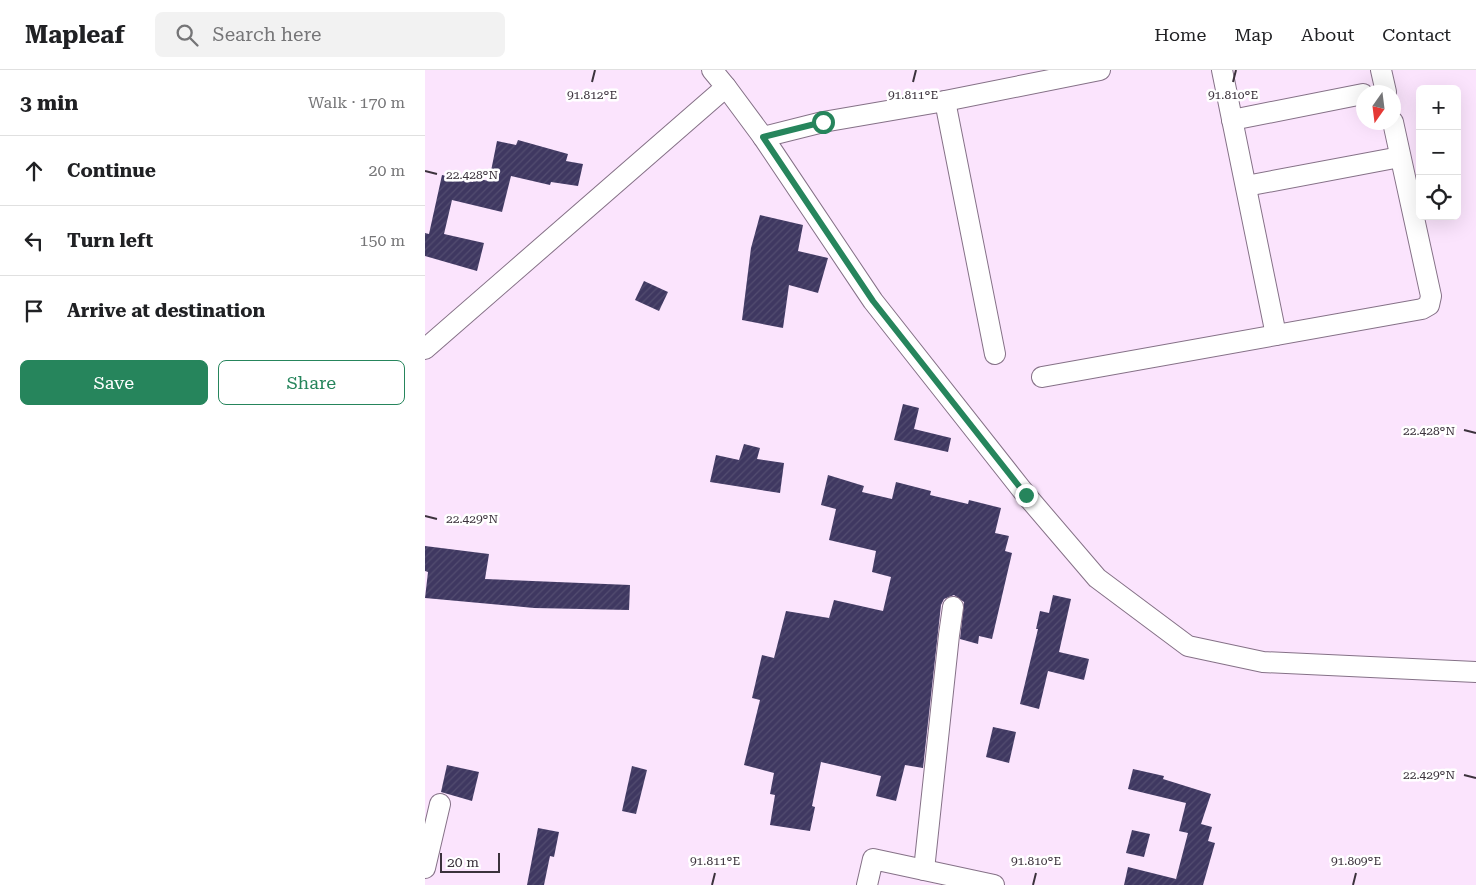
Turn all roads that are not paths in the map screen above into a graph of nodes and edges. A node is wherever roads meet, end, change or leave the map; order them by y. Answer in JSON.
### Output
{"nodes":[{"id":1,"x":711,"y":70,"type":"edge"},
{"id":2,"x":1100,"y":70,"type":"edge"},
{"id":3,"x":1222,"y":70,"type":"edge"},
{"id":4,"x":1381,"y":70,"type":"edge"},
{"id":5,"x":1381,"y":85,"type":"edge"},
{"id":6,"x":726,"y":87,"type":"junction"},
{"id":7,"x":1356,"y":95,"type":"edge"},
{"id":8,"x":945,"y":101,"type":"junction"},
{"id":9,"x":1232,"y":120,"type":"junction"},
{"id":10,"x":1395,"y":130,"type":"edge"},
{"id":11,"x":763,"y":137,"type":"junction"},
{"id":12,"x":1401,"y":157,"type":"junction"},
{"id":13,"x":1245,"y":186,"type":"junction"},
{"id":14,"x":1276,"y":335,"type":"junction"},
{"id":15,"x":425,"y":349,"type":"edge"},
{"id":16,"x":995,"y":354,"type":"dead end"},
{"id":17,"x":1042,"y":377,"type":"dead end"},
{"id":18,"x":953,"y":607,"type":"dead end"},
{"id":19,"x":1476,"y":672,"type":"edge"},
{"id":20,"x":440,"y":804,"type":"dead end"},
{"id":21,"x":425,"y":868,"type":"edge"},
{"id":22,"x":924,"y":870,"type":"junction"},
{"id":23,"x":867,"y":885,"type":"edge"},
{"id":24,"x":994,"y":885,"type":"edge"}],
"edges":[{"from":1,"to":6,"type":"street"},
{"from":2,"to":8,"type":"street"},
{"from":3,"to":9,"type":"street"},
{"from":4,"to":5,"type":"street"},
{"from":6,"to":11,"type":"street"},
{"from":6,"to":15,"type":"street"},
{"from":7,"to":9,"type":"street"},
{"from":8,"to":11,"type":"street"},
{"from":8,"to":16,"type":"street"},
{"from":9,"to":13,"type":"street"},
{"from":10,"to":12,"type":"street"},
{"from":11,"to":19,"type":"street"},
{"from":12,"to":13,"type":"street"},
{"from":12,"to":14,"type":"street"},
{"from":13,"to":14,"type":"street"},
{"from":14,"to":17,"type":"street"},
{"from":18,"to":22,"type":"street"},
{"from":20,"to":21,"type":"street"},
{"from":22,"to":23,"type":"street"},
{"from":22,"to":24,"type":"street"}]}
